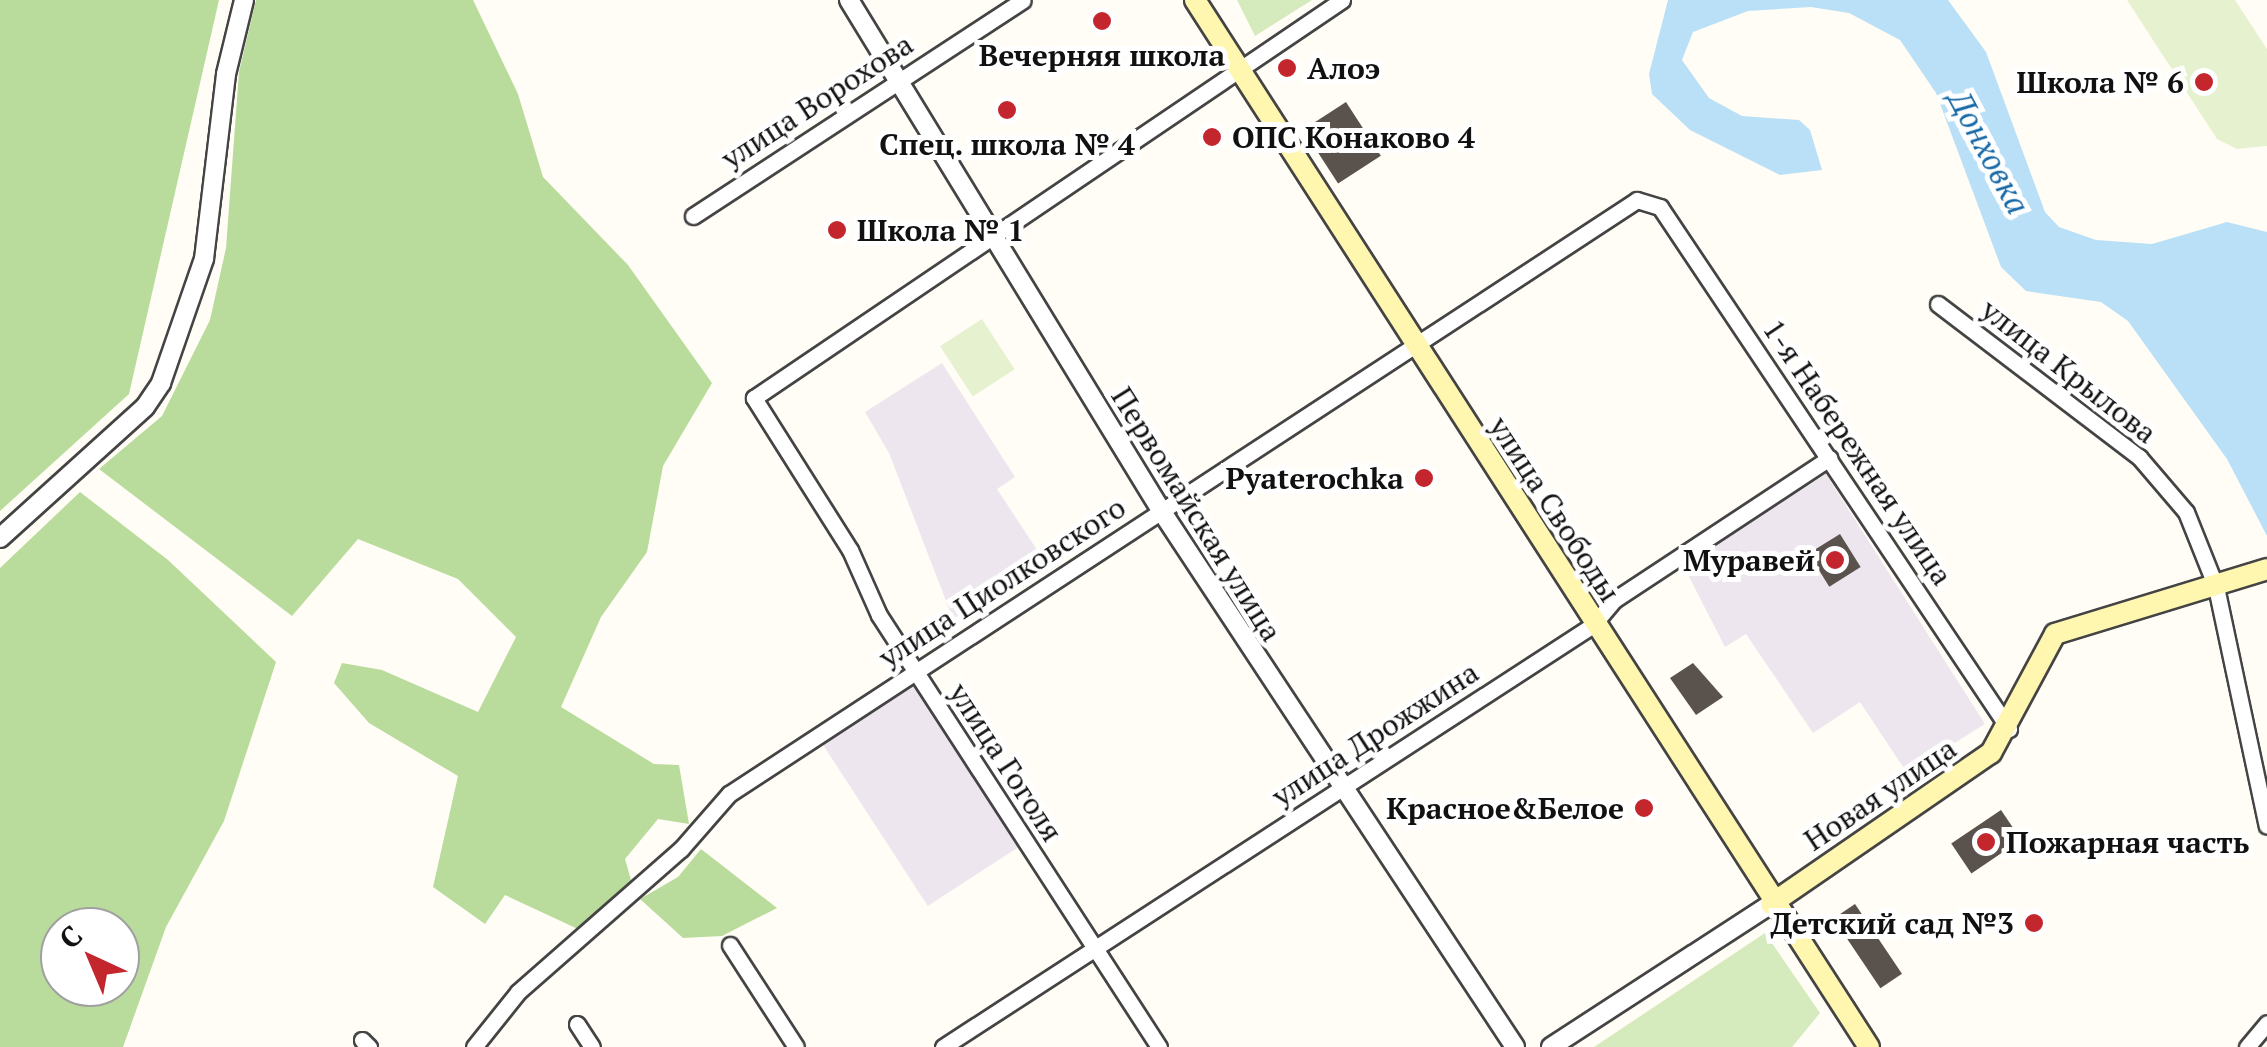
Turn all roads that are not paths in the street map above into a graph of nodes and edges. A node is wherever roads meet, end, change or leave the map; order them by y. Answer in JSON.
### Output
{"nodes":[{"id":1,"x":244,"y":0,"type":"edge"},
{"id":2,"x":849,"y":0,"type":"edge"},
{"id":3,"x":1023,"y":0,"type":"edge"},
{"id":4,"x":1195,"y":0,"type":"edge"},
{"id":5,"x":1342,"y":0,"type":"edge"},
{"id":6,"x":1238,"y":68,"type":"junction"},
{"id":7,"x":898,"y":80,"type":"junction"},
{"id":8,"x":1660,"y":207,"type":"joint"},
{"id":9,"x":693,"y":216,"type":"dead end"},
{"id":10,"x":992,"y":236,"type":"junction"},
{"id":11,"x":1938,"y":304,"type":"dead end"},
{"id":12,"x":1415,"y":343,"type":"junction"},
{"id":13,"x":1829,"y":458,"type":"junction"},
{"id":14,"x":1162,"y":512,"type":"junction"},
{"id":15,"x":0,"y":538,"type":"edge"},
{"id":16,"x":2267,"y":568,"type":"edge"},
{"id":17,"x":2216,"y":587,"type":"junction"},
{"id":18,"x":1593,"y":625,"type":"junction"},
{"id":19,"x":914,"y":670,"type":"junction"},
{"id":20,"x":2008,"y":729,"type":"junction"},
{"id":21,"x":1340,"y":789,"type":"junction"},
{"id":22,"x":2267,"y":826,"type":"edge"},
{"id":23,"x":1771,"y":904,"type":"junction"},
{"id":24,"x":730,"y":945,"type":"dead end"},
{"id":25,"x":1093,"y":948,"type":"junction"},
{"id":26,"x":2267,"y":1023,"type":"edge"},
{"id":27,"x":577,"y":1024,"type":"dead end"},
{"id":28,"x":474,"y":1047,"type":"edge"},
{"id":29,"x":592,"y":1047,"type":"edge"},
{"id":30,"x":796,"y":1047,"type":"edge"},
{"id":31,"x":943,"y":1047,"type":"edge"},
{"id":32,"x":1159,"y":1047,"type":"edge"},
{"id":33,"x":1515,"y":1047,"type":"edge"},
{"id":34,"x":1551,"y":1047,"type":"edge"},
{"id":35,"x":1869,"y":1047,"type":"edge"},
{"id":36,"x":2247,"y":1047,"type":"edge"}],
"edges":[{"from":1,"to":15,"type":"street"},
{"from":2,"to":7,"type":"street","name":"Первомайская улица"},
{"from":3,"to":7,"type":"street","name":"улица Ворохова"},
{"from":4,"to":6,"type":"main road","name":"улица Свободы"},
{"from":5,"to":6,"type":"street"},
{"from":6,"to":10,"type":"street"},
{"from":6,"to":12,"type":"main road","name":"улица Свободы"},
{"from":7,"to":9,"type":"street","name":"улица Ворохова"},
{"from":7,"to":10,"type":"street","name":"Первомайская улица"},
{"from":8,"to":12,"type":"street","name":"улица Циолковского"},
{"from":8,"to":13,"type":"street","name":"1-я Набережная улица"},
{"from":10,"to":14,"type":"street","name":"Первомайская улица"},
{"from":10,"to":19,"type":"street","name":"улица Гоголя"},
{"from":11,"to":17,"type":"street","name":"улица Крылова"},
{"from":12,"to":14,"type":"street","name":"улица Циолковского"},
{"from":12,"to":18,"type":"main road","name":"улица Свободы"},
{"from":13,"to":18,"type":"street","name":"улица Дрожжина"},
{"from":13,"to":20,"type":"street","name":"1-я Набережная улица"},
{"from":14,"to":19,"type":"street","name":"улица Циолковского"},
{"from":14,"to":21,"type":"street","name":"Первомайская улица"},
{"from":16,"to":17,"type":"main road","name":"Новая улица"},
{"from":17,"to":20,"type":"main road","name":"Новая улица"},
{"from":17,"to":22,"type":"street","name":"улица Крылова"},
{"from":18,"to":21,"type":"street","name":"улица Дрожжина"},
{"from":18,"to":23,"type":"main road","name":"улица Свободы"},
{"from":19,"to":25,"type":"street","name":"улица Гоголя"},
{"from":19,"to":28,"type":"street","name":"улица Циолковского"},
{"from":20,"to":23,"type":"main road","name":"Новая улица"},
{"from":21,"to":25,"type":"street","name":"улица Дрожжина"},
{"from":21,"to":33,"type":"street","name":"Первомайская улица"},
{"from":23,"to":34,"type":"street","name":"Новая улица"},
{"from":23,"to":35,"type":"main road","name":"улица Свободы"},
{"from":24,"to":30,"type":"street"},
{"from":25,"to":31,"type":"street","name":"улица Дрожжина"},
{"from":25,"to":32,"type":"street","name":"улица Гоголя"},
{"from":26,"to":36,"type":"street"},
{"from":27,"to":29,"type":"street"}]}
